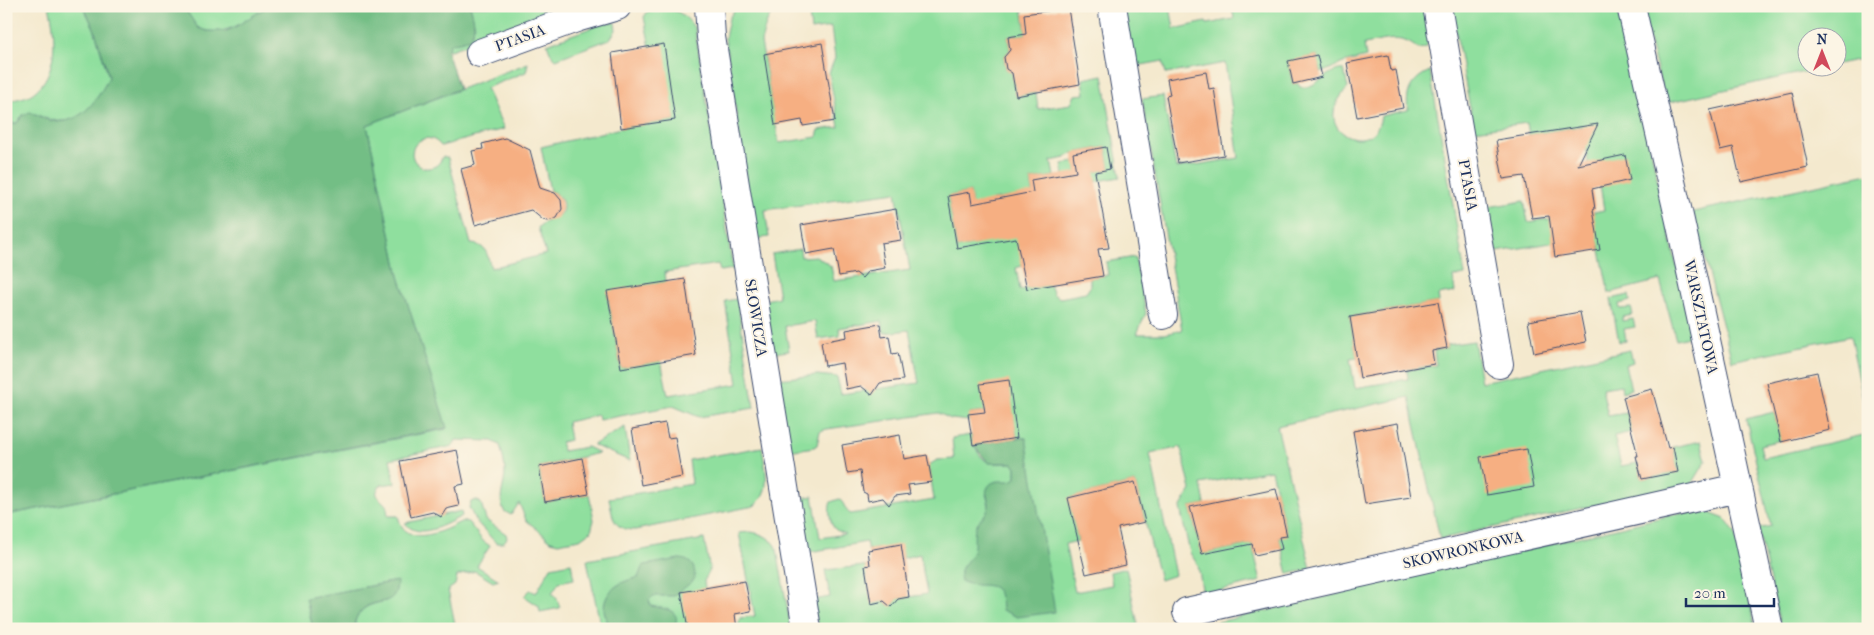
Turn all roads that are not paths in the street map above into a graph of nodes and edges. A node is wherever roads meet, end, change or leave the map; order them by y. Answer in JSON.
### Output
{"nodes":[{"id":1,"x":617,"y":6,"type":"edge"},
{"id":2,"x":709,"y":6,"type":"edge"},
{"id":3,"x":1112,"y":6,"type":"edge"},
{"id":4,"x":1437,"y":6,"type":"edge"},
{"id":5,"x":1631,"y":6,"type":"edge"},
{"id":6,"x":480,"y":53,"type":"dead end"},
{"id":7,"x":1163,"y":315,"type":"dead end"},
{"id":8,"x":1499,"y":364,"type":"dead end"},
{"id":9,"x":1738,"y":488,"type":"junction"},
{"id":10,"x":1187,"y":612,"type":"dead end"},
{"id":11,"x":807,"y":629,"type":"edge"},
{"id":12,"x":1768,"y":629,"type":"edge"}],
"edges":[{"from":1,"to":6,"type":"street","name":"PTASIA"},
{"from":2,"to":11,"type":"street","name":"SŁOWICZA"},
{"from":3,"to":7,"type":"street"},
{"from":4,"to":8,"type":"street","name":"PTASIA"},
{"from":5,"to":9,"type":"street","name":"WARSZTATOWA"},
{"from":9,"to":10,"type":"street","name":"SKOWRONKOWA"},
{"from":9,"to":12,"type":"street","name":"WARSZTATOWA"}]}
